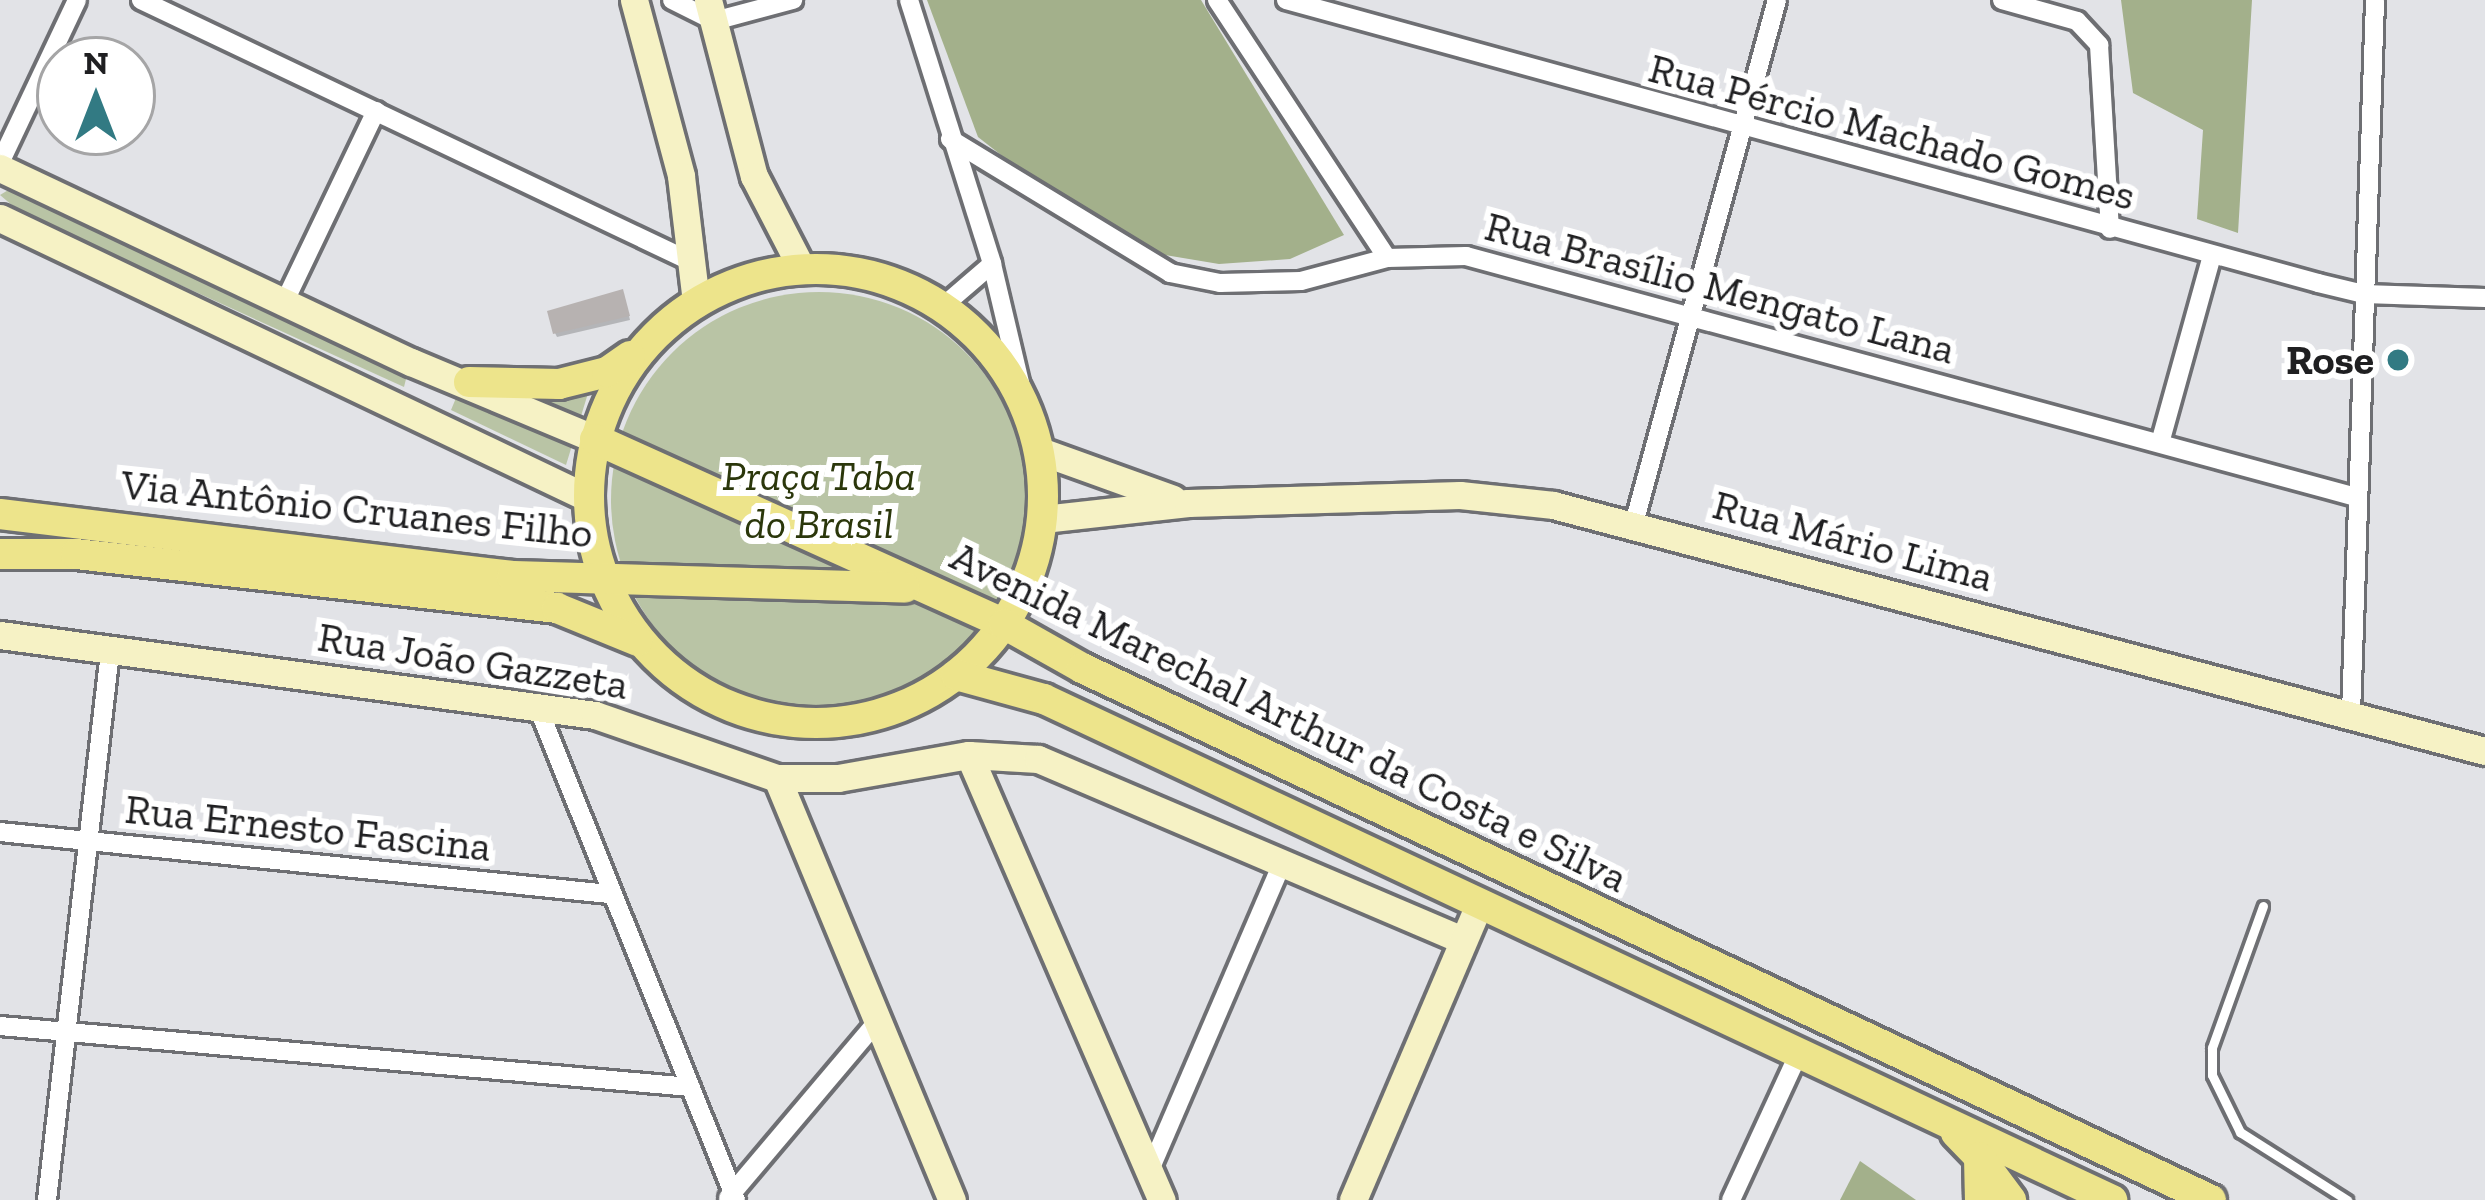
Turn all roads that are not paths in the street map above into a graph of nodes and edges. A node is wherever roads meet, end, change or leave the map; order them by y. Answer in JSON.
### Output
{"nodes":[{"id":1,"x":76,"y":0,"type":"edge"},
{"id":2,"x":141,"y":0,"type":"edge"},
{"id":3,"x":634,"y":0,"type":"edge"},
{"id":4,"x":673,"y":0,"type":"edge"},
{"id":5,"x":793,"y":0,"type":"edge"},
{"id":6,"x":909,"y":0,"type":"edge"},
{"id":7,"x":1217,"y":0,"type":"edge"},
{"id":8,"x":1286,"y":0,"type":"edge"},
{"id":9,"x":1777,"y":0,"type":"edge"},
{"id":10,"x":2002,"y":0,"type":"edge"},
{"id":11,"x":2375,"y":0,"type":"edge"},
{"id":12,"x":711,"y":10,"type":"edge"},
{"id":13,"x":376,"y":112,"type":"junction"},
{"id":14,"x":1742,"y":128,"type":"junction"},
{"id":15,"x":950,"y":139,"type":"junction"},
{"id":16,"x":0,"y":165,"type":"edge"},
{"id":17,"x":0,"y":218,"type":"edge"},
{"id":18,"x":2110,"y":230,"type":"junction"},
{"id":19,"x":2212,"y":256,"type":"junction"},
{"id":20,"x":1387,"y":258,"type":"junction"},
{"id":21,"x":694,"y":263,"type":"junction"},
{"id":22,"x":992,"y":264,"type":"junction"},
{"id":23,"x":802,"y":269,"type":"junction"},
{"id":24,"x":2364,"y":294,"type":"junction"},
{"id":25,"x":2485,"y":298,"type":"edge"},
{"id":26,"x":696,"y":302,"type":"junction"},
{"id":27,"x":284,"y":303,"type":"junction"},
{"id":28,"x":942,"y":307,"type":"junction"},
{"id":29,"x":1693,"y":314,"type":"junction"},
{"id":30,"x":645,"y":345,"type":"junction"},
{"id":31,"x":454,"y":377,"type":"junction"},
{"id":32,"x":1026,"y":408,"type":"junction"},
{"id":33,"x":421,"y":416,"type":"junction"},
{"id":34,"x":595,"y":440,"type":"junction"},
{"id":35,"x":2160,"y":443,"type":"junction"},
{"id":36,"x":1040,"y":451,"type":"junction"},
{"id":37,"x":2356,"y":497,"type":"junction"},
{"id":38,"x":588,"y":498,"type":"junction"},
{"id":39,"x":1188,"y":503,"type":"junction"},
{"id":40,"x":0,"y":514,"type":"edge"},
{"id":41,"x":1043,"y":519,"type":"junction"},
{"id":42,"x":1633,"y":527,"type":"junction"},
{"id":43,"x":592,"y":537,"type":"junction"},
{"id":44,"x":3,"y":555,"type":"edge"},
{"id":45,"x":547,"y":576,"type":"junction"},
{"id":46,"x":603,"y":576,"type":"junction"},
{"id":47,"x":1029,"y":578,"type":"junction"},
{"id":48,"x":923,"y":589,"type":"junction"},
{"id":49,"x":1004,"y":624,"type":"junction"},
{"id":50,"x":0,"y":635,"type":"edge"},
{"id":51,"x":643,"y":644,"type":"junction"},
{"id":52,"x":110,"y":652,"type":"junction"},
{"id":53,"x":1058,"y":653,"type":"junction"},
{"id":54,"x":956,"y":675,"type":"junction"},
{"id":55,"x":537,"y":705,"type":"junction"},
{"id":56,"x":2351,"y":714,"type":"junction"},
{"id":57,"x":2485,"y":751,"type":"edge"},
{"id":58,"x":969,"y":754,"type":"junction"},
{"id":59,"x":776,"y":778,"type":"junction"},
{"id":60,"x":0,"y":832,"type":"edge"},
{"id":61,"x":88,"y":842,"type":"junction"},
{"id":62,"x":1283,"y":861,"type":"junction"},
{"id":63,"x":1523,"y":878,"type":"junction"},
{"id":64,"x":609,"y":893,"type":"junction"},
{"id":65,"x":2263,"y":906,"type":"dead end"},
{"id":66,"x":1492,"y":911,"type":"junction"},
{"id":67,"x":1462,"y":940,"type":"junction"},
{"id":68,"x":876,"y":1023,"type":"junction"},
{"id":69,"x":0,"y":1026,"type":"edge"},
{"id":70,"x":66,"y":1034,"type":"junction"},
{"id":71,"x":1798,"y":1055,"type":"junction"},
{"id":72,"x":691,"y":1088,"type":"junction"},
{"id":73,"x":1943,"y":1120,"type":"junction"},
{"id":74,"x":1979,"y":1157,"type":"junction"},
{"id":75,"x":1150,"y":1170,"type":"junction"},
{"id":76,"x":731,"y":1197,"type":"edge"},
{"id":77,"x":47,"y":1200,"type":"edge"},
{"id":78,"x":952,"y":1200,"type":"edge"},
{"id":79,"x":1162,"y":1200,"type":"edge"},
{"id":80,"x":1353,"y":1200,"type":"edge"},
{"id":81,"x":1731,"y":1200,"type":"edge"},
{"id":82,"x":1980,"y":1200,"type":"edge"},
{"id":83,"x":2011,"y":1200,"type":"edge"},
{"id":84,"x":2112,"y":1200,"type":"edge"},
{"id":85,"x":2211,"y":1200,"type":"edge"},
{"id":86,"x":2347,"y":1200,"type":"edge"}],
"edges":[{"from":1,"to":16,"type":"street"},
{"from":2,"to":13,"type":"street"},
{"from":3,"to":21,"type":"street"},
{"from":4,"to":12,"type":"street"},
{"from":5,"to":12,"type":"street"},
{"from":6,"to":15,"type":"street"},
{"from":7,"to":20,"type":"street"},
{"from":8,"to":14,"type":"street","name":"Rua Pércio Machado Gomes"},
{"from":9,"to":14,"type":"street"},
{"from":10,"to":18,"type":"street"},
{"from":11,"to":24,"type":"street"},
{"from":12,"to":23,"type":"street"},
{"from":13,"to":21,"type":"street"},
{"from":13,"to":27,"type":"street"},
{"from":14,"to":18,"type":"street","name":"Rua Pércio Machado Gomes"},
{"from":14,"to":29,"type":"street"},
{"from":15,"to":20,"type":"street","name":"Rua Brasílio Mengato Lana"},
{"from":15,"to":22,"type":"street"},
{"from":16,"to":27,"type":"street","name":"Avenida Marechal Arthur da Costa e Silva"},
{"from":17,"to":33,"type":"street"},
{"from":18,"to":19,"type":"street","name":"Rua Pércio Machado Gomes"},
{"from":19,"to":24,"type":"street","name":"Rua Pércio Machado Gomes"},
{"from":19,"to":35,"type":"street"},
{"from":20,"to":29,"type":"street","name":"Rua Brasílio Mengato Lana"},
{"from":21,"to":26,"type":"street"},
{"from":22,"to":28,"type":"street"},
{"from":22,"to":32,"type":"street"},
{"from":23,"to":26,"type":"main road"},
{"from":23,"to":28,"type":"main road"},
{"from":24,"to":25,"type":"street","name":"Rua Pércio Machado Gomes"},
{"from":24,"to":37,"type":"street"},
{"from":26,"to":30,"type":"main road"},
{"from":27,"to":31,"type":"street","name":"Avenida Marechal Arthur da Costa e Silva"},
{"from":28,"to":32,"type":"main road"},
{"from":29,"to":35,"type":"street","name":"Rua Brasílio Mengato Lana"},
{"from":29,"to":42,"type":"street"},
{"from":30,"to":31,"type":"main road"},
{"from":30,"to":34,"type":"main road"},
{"from":31,"to":33,"type":"street"},
{"from":31,"to":34,"type":"street","name":"Avenida Marechal Arthur da Costa e Silva"},
{"from":32,"to":36,"type":"main road"},
{"from":33,"to":38,"type":"street"},
{"from":34,"to":38,"type":"main road"},
{"from":34,"to":48,"type":"main road","name":"Avenida Marechal Arthur da Costa e Silva"},
{"from":35,"to":37,"type":"street","name":"Rua Brasílio Mengato Lana"},
{"from":36,"to":39,"type":"street","name":"Rua Mário Lima"},
{"from":36,"to":41,"type":"main road"},
{"from":37,"to":56,"type":"street"},
{"from":38,"to":43,"type":"main road"},
{"from":39,"to":41,"type":"street","name":"Rua Mário Lima"},
{"from":39,"to":42,"type":"street","name":"Rua Mário Lima"},
{"from":40,"to":45,"type":"main road","name":"Via Antônio Cruanes Filho"},
{"from":41,"to":47,"type":"main road"},
{"from":42,"to":56,"type":"street","name":"Rua Mário Lima"},
{"from":43,"to":45,"type":"main road"},
{"from":43,"to":46,"type":"main road"},
{"from":44,"to":51,"type":"main road","name":"Via Antônio Cruanes Filho"},
{"from":45,"to":46,"type":"main road","name":"Via Antônio Cruanes Filho"},
{"from":46,"to":48,"type":"main road","name":"Via Antônio Cruanes Filho"},
{"from":46,"to":51,"type":"main road"},
{"from":47,"to":49,"type":"main road"},
{"from":47,"to":53,"type":"main road"},
{"from":48,"to":49,"type":"main road","name":"Avenida Marechal Arthur da Costa e Silva"},
{"from":49,"to":53,"type":"main road","name":"Avenida Marechal Arthur da Costa e Silva"},
{"from":49,"to":54,"type":"main road"},
{"from":50,"to":52,"type":"street","name":"Rua João Gazzeta"},
{"from":51,"to":54,"type":"main road"},
{"from":52,"to":55,"type":"street","name":"Rua João Gazzeta"},
{"from":52,"to":61,"type":"street"},
{"from":53,"to":63,"type":"main road","name":"Avenida Marechal Arthur da Costa e Silva"},
{"from":54,"to":66,"type":"main road","name":"Avenida Marechal Arthur da Costa e Silva"},
{"from":55,"to":59,"type":"street","name":"Rua João Gazzeta"},
{"from":55,"to":64,"type":"street"},
{"from":56,"to":57,"type":"street","name":"Rua Mário Lima"},
{"from":58,"to":59,"type":"street","name":"Rua João Gazzeta"},
{"from":58,"to":62,"type":"street","name":"Rua João Gazzeta"},
{"from":58,"to":75,"type":"street"},
{"from":59,"to":68,"type":"street"},
{"from":60,"to":61,"type":"street","name":"Rua Ernesto Fascina"},
{"from":61,"to":64,"type":"street","name":"Rua Ernesto Fascina"},
{"from":61,"to":70,"type":"street"},
{"from":62,"to":67,"type":"street","name":"Rua João Gazzeta"},
{"from":62,"to":75,"type":"street"},
{"from":63,"to":66,"type":"main road"},
{"from":63,"to":85,"type":"main road","name":"Avenida Marechal Arthur da Costa e Silva"},
{"from":64,"to":72,"type":"street"},
{"from":65,"to":86,"type":"lane"},
{"from":66,"to":67,"type":"street"},
{"from":66,"to":71,"type":"main road","name":"Avenida Marechal Arthur da Costa e Silva"},
{"from":67,"to":80,"type":"street"},
{"from":68,"to":76,"type":"street"},
{"from":68,"to":78,"type":"street"},
{"from":69,"to":70,"type":"street"},
{"from":70,"to":72,"type":"street"},
{"from":70,"to":77,"type":"street"},
{"from":71,"to":73,"type":"main road","name":"Avenida Marechal Arthur da Costa e Silva"},
{"from":71,"to":81,"type":"street"},
{"from":72,"to":76,"type":"street"},
{"from":73,"to":74,"type":"main road"},
{"from":73,"to":84,"type":"main road","name":"Avenida Marechal Arthur da Costa e Silva"},
{"from":74,"to":82,"type":"main road"},
{"from":74,"to":83,"type":"main road"},
{"from":75,"to":79,"type":"street"}]}
